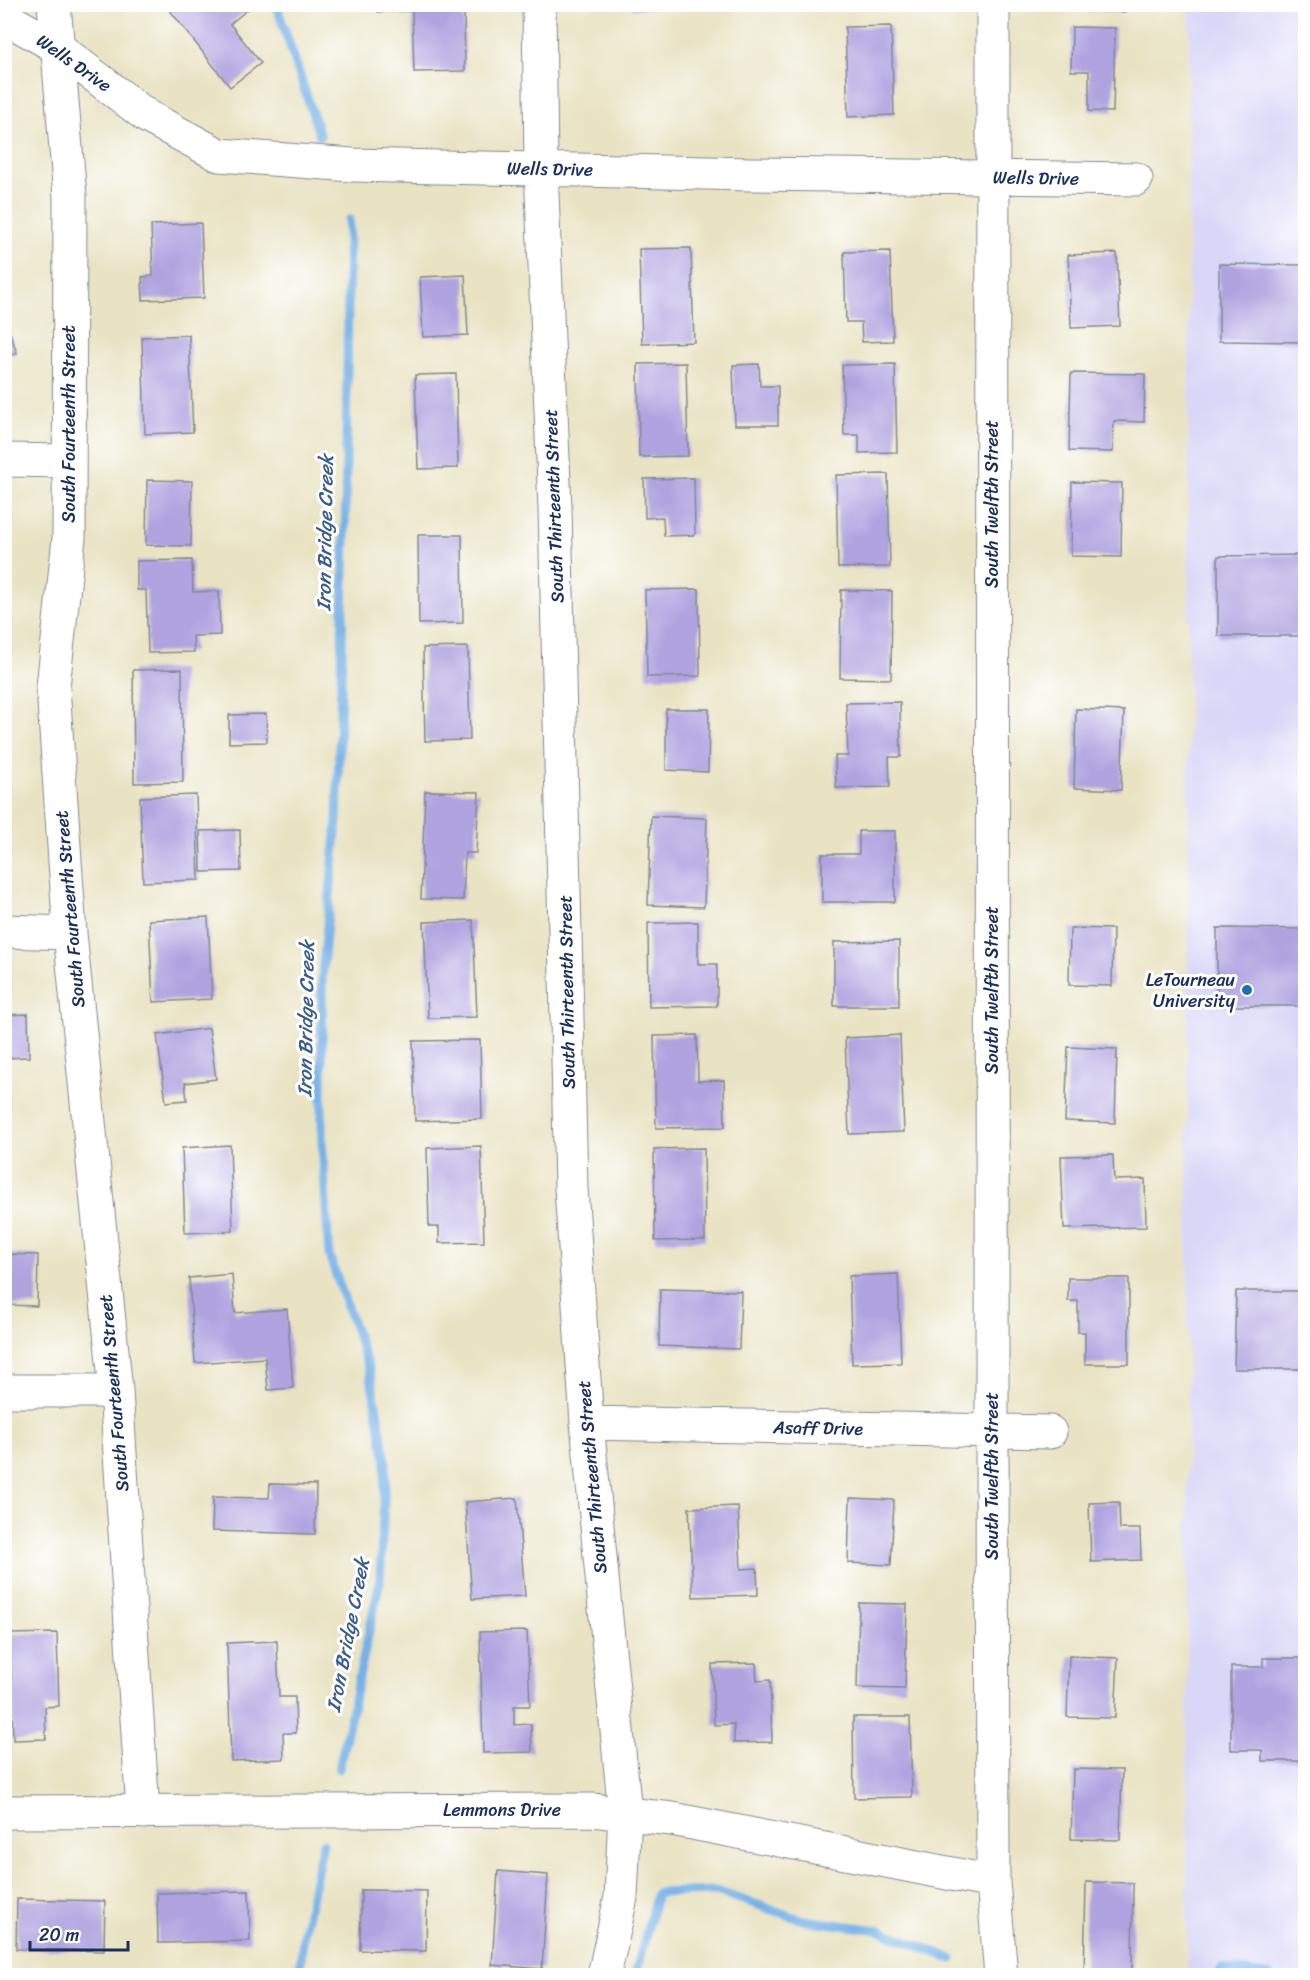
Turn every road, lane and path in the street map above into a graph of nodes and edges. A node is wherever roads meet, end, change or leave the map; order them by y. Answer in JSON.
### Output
{"nodes":[{"id":1,"x":54,"y":4,"type":"edge"},
{"id":2,"x":539,"y":4,"type":"edge"},
{"id":3,"x":993,"y":4,"type":"edge"},
{"id":4,"x":4,"y":17,"type":"edge"},
{"id":5,"x":57,"y":47,"type":"junction"},
{"id":6,"x":541,"y":169,"type":"junction"},
{"id":7,"x":992,"y":177,"type":"junction"},
{"id":8,"x":1136,"y":179,"type":"dead end"},
{"id":9,"x":4,"y":460,"type":"edge"},
{"id":10,"x":69,"y":462,"type":"junction"},
{"id":11,"x":4,"y":931,"type":"edge"},
{"id":12,"x":70,"y":933,"type":"junction"},
{"id":13,"x":4,"y":1391,"type":"edge"},
{"id":14,"x":116,"y":1391,"type":"junction"},
{"id":15,"x":587,"y":1423,"type":"junction"},
{"id":16,"x":992,"y":1432,"type":"junction"},
{"id":17,"x":1050,"y":1432,"type":"dead end"},
{"id":18,"x":4,"y":1812,"type":"edge"},
{"id":19,"x":143,"y":1812,"type":"junction"},
{"id":20,"x":625,"y":1813,"type":"junction"},
{"id":21,"x":993,"y":1882,"type":"junction"},
{"id":22,"x":604,"y":1976,"type":"edge"},
{"id":23,"x":1001,"y":1976,"type":"edge"}],
"edges":[{"from":1,"to":5,"type":"street","name":"South Fourteenth Street"},
{"from":2,"to":6,"type":"street","name":"South Thirteenth Street"},
{"from":3,"to":7,"type":"street","name":"South Twelfth Street"},
{"from":4,"to":5,"type":"street","name":"Wells Drive"},
{"from":5,"to":6,"type":"street","name":"Wells Drive"},
{"from":5,"to":10,"type":"street","name":"South Fourteenth Street"},
{"from":6,"to":7,"type":"street","name":"Wells Drive"},
{"from":6,"to":15,"type":"street","name":"South Thirteenth Street"},
{"from":7,"to":8,"type":"street","name":"Wells Drive"},
{"from":7,"to":16,"type":"street","name":"South Twelfth Street"},
{"from":9,"to":10,"type":"street"},
{"from":10,"to":12,"type":"street","name":"South Fourteenth Street"},
{"from":11,"to":12,"type":"street"},
{"from":12,"to":14,"type":"street","name":"South Fourteenth Street"},
{"from":13,"to":14,"type":"street"},
{"from":14,"to":19,"type":"street","name":"South Fourteenth Street"},
{"from":15,"to":16,"type":"street","name":"Asaff Drive"},
{"from":15,"to":20,"type":"street","name":"South Thirteenth Street"},
{"from":16,"to":17,"type":"street","name":"Asaff Drive"},
{"from":16,"to":21,"type":"street","name":"South Twelfth Street"},
{"from":18,"to":19,"type":"street","name":"Lemmons Drive"},
{"from":19,"to":20,"type":"street","name":"Lemmons Drive"},
{"from":20,"to":21,"type":"street","name":"Lemmons Drive"},
{"from":20,"to":22,"type":"street","name":"South Thirteenth Street"},
{"from":21,"to":23,"type":"street","name":"South Twelfth Street"}]}
